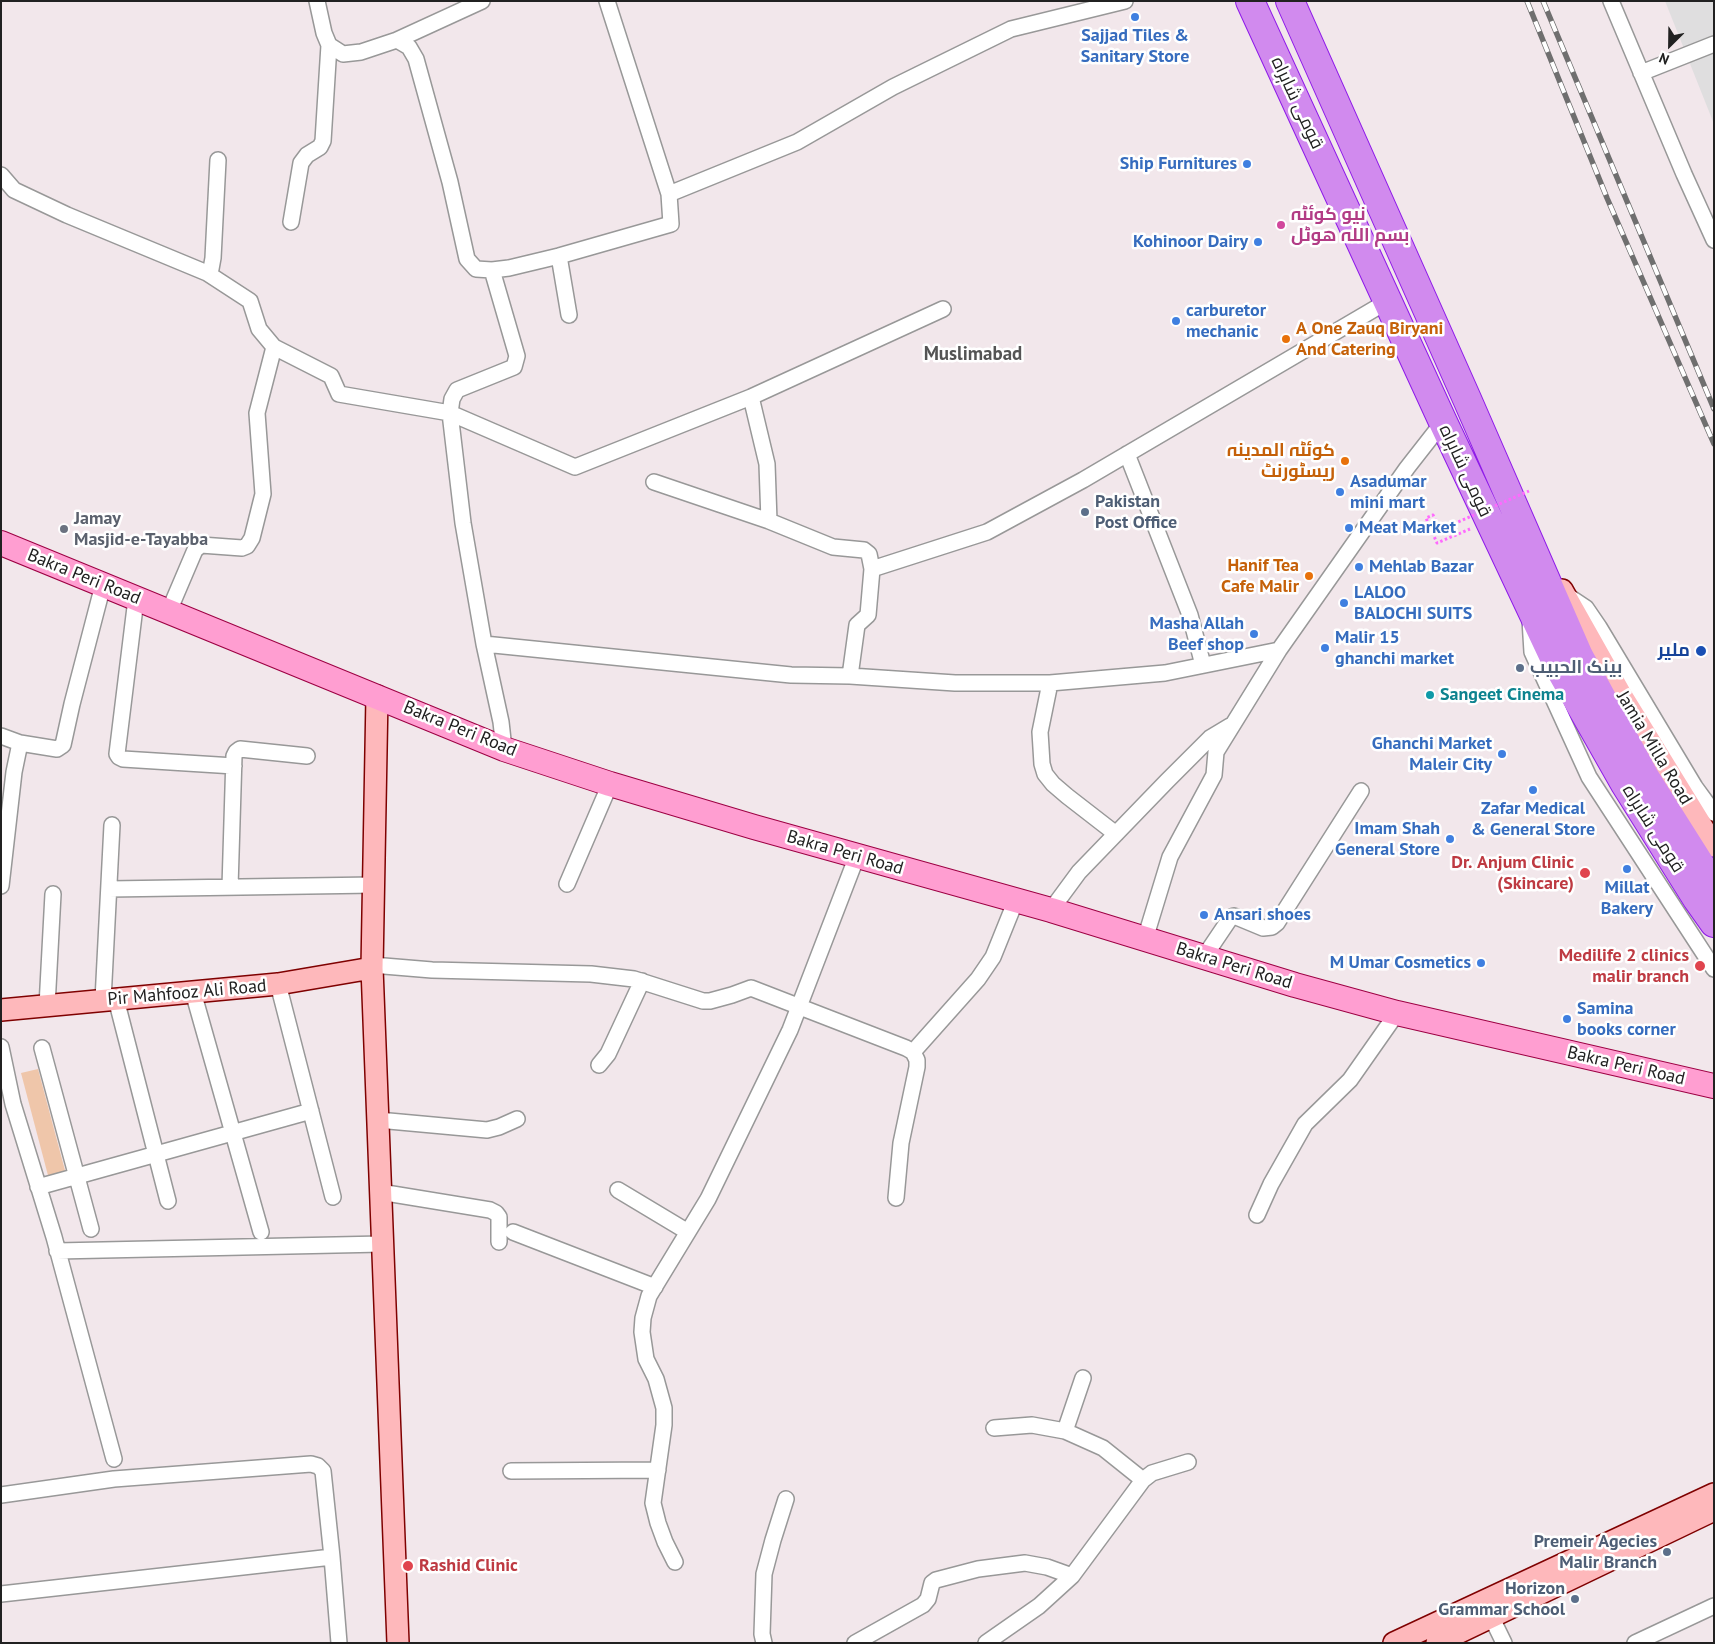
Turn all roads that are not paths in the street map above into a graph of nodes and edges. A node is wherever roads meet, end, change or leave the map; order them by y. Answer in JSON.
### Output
{"nodes":[{"id":1,"x":317,"y":1,"type":"edge"},
{"id":2,"x":482,"y":1,"type":"edge"},
{"id":3,"x":607,"y":1,"type":"edge"},
{"id":4,"x":1126,"y":1,"type":"edge"},
{"id":5,"x":1250,"y":1,"type":"edge"},
{"id":6,"x":1290,"y":1,"type":"edge"},
{"id":7,"x":1611,"y":1,"type":"edge"},
{"id":8,"x":397,"y":40,"type":"junction"},
{"id":9,"x":1714,"y":44,"type":"edge"},
{"id":10,"x":329,"y":45,"type":"junction"},
{"id":11,"x":1642,"y":73,"type":"junction"},
{"id":12,"x":218,"y":160,"type":"dead end"},
{"id":13,"x":1,"y":175,"type":"edge"},
{"id":14,"x":669,"y":194,"type":"junction"},
{"id":15,"x":290,"y":222,"type":"dead end"},
{"id":16,"x":1714,"y":240,"type":"edge"},
{"id":17,"x":560,"y":256,"type":"junction"},
{"id":18,"x":492,"y":270,"type":"junction"},
{"id":19,"x":207,"y":273,"type":"junction"},
{"id":20,"x":1388,"y":301,"type":"junction"},
{"id":21,"x":943,"y":309,"type":"dead end"},
{"id":22,"x":569,"y":315,"type":"dead end"},
{"id":23,"x":274,"y":346,"type":"junction"},
{"id":24,"x":752,"y":397,"type":"junction"},
{"id":25,"x":450,"y":413,"type":"junction"},
{"id":26,"x":1443,"y":422,"type":"junction"},
{"id":27,"x":1127,"y":454,"type":"junction"},
{"id":28,"x":654,"y":482,"type":"dead end"},
{"id":29,"x":768,"y":521,"type":"junction"},
{"id":30,"x":1,"y":544,"type":"edge"},
{"id":31,"x":1531,"y":547,"type":"junction"},
{"id":32,"x":872,"y":569,"type":"junction"},
{"id":33,"x":103,"y":585,"type":"junction"},
{"id":34,"x":1563,"y":592,"type":"junction"},
{"id":35,"x":136,"y":599,"type":"junction"},
{"id":36,"x":1529,"y":607,"type":"junction"},
{"id":37,"x":169,"y":611,"type":"junction"},
{"id":38,"x":484,"y":644,"type":"junction"},
{"id":39,"x":1279,"y":650,"type":"junction"},
{"id":40,"x":1568,"y":660,"type":"junction"},
{"id":41,"x":1203,"y":665,"type":"junction"},
{"id":42,"x":850,"y":676,"type":"junction"},
{"id":43,"x":1050,"y":683,"type":"junction"},
{"id":44,"x":377,"y":696,"type":"junction"},
{"id":45,"x":1234,"y":724,"type":"junction"},
{"id":46,"x":1,"y":736,"type":"edge"},
{"id":47,"x":20,"y":743,"type":"junction"},
{"id":48,"x":504,"y":749,"type":"junction"},
{"id":49,"x":307,"y":756,"type":"dead end"},
{"id":50,"x":234,"y":766,"type":"junction"},
{"id":51,"x":610,"y":784,"type":"junction"},
{"id":52,"x":1360,"y":791,"type":"dead end"},
{"id":53,"x":1714,"y":813,"type":"edge"},
{"id":54,"x":112,"y":825,"type":"dead end"},
{"id":55,"x":1116,"y":834,"type":"junction"},
{"id":56,"x":1714,"y":846,"type":"edge"},
{"id":57,"x":857,"y":856,"type":"junction"},
{"id":58,"x":567,"y":884,"type":"dead end"},
{"id":59,"x":374,"y":885,"type":"junction"},
{"id":60,"x":1,"y":886,"type":"edge"},
{"id":61,"x":1714,"y":886,"type":"edge"},
{"id":62,"x":230,"y":887,"type":"junction"},
{"id":63,"x":109,"y":889,"type":"junction"},
{"id":64,"x":53,"y":894,"type":"dead end"},
{"id":65,"x":1016,"y":900,"type":"junction"},
{"id":66,"x":1050,"y":910,"type":"junction"},
{"id":67,"x":1714,"y":923,"type":"edge"},
{"id":68,"x":1145,"y":939,"type":"junction"},
{"id":69,"x":1204,"y":957,"type":"junction"},
{"id":70,"x":372,"y":967,"type":"junction"},
{"id":71,"x":1714,"y":969,"type":"edge"},
{"id":72,"x":642,"y":981,"type":"junction"},
{"id":73,"x":278,"y":984,"type":"junction"},
{"id":74,"x":194,"y":992,"type":"junction"},
{"id":75,"x":109,"y":1000,"type":"junction"},
{"id":76,"x":47,"y":1006,"type":"junction"},
{"id":77,"x":799,"y":1007,"type":"junction"},
{"id":78,"x":1,"y":1010,"type":"edge"},
{"id":79,"x":1397,"y":1013,"type":"junction"},
{"id":80,"x":1,"y":1047,"type":"edge"},
{"id":81,"x":42,"y":1048,"type":"dead end"},
{"id":82,"x":913,"y":1052,"type":"junction"},
{"id":83,"x":599,"y":1066,"type":"dead end"},
{"id":84,"x":1714,"y":1086,"type":"edge"},
{"id":85,"x":7,"y":1106,"type":"edge"},
{"id":86,"x":311,"y":1111,"type":"junction"},
{"id":87,"x":517,"y":1119,"type":"dead end"},
{"id":88,"x":378,"y":1120,"type":"junction"},
{"id":89,"x":233,"y":1134,"type":"junction"},
{"id":90,"x":156,"y":1154,"type":"junction"},
{"id":91,"x":76,"y":1176,"type":"junction"},
{"id":92,"x":38,"y":1187,"type":"junction"},
{"id":93,"x":618,"y":1190,"type":"dead end"},
{"id":94,"x":380,"y":1192,"type":"junction"},
{"id":95,"x":333,"y":1197,"type":"dead end"},
{"id":96,"x":896,"y":1198,"type":"dead end"},
{"id":97,"x":168,"y":1201,"type":"dead end"},
{"id":98,"x":1256,"y":1215,"type":"dead end"},
{"id":99,"x":91,"y":1229,"type":"dead end"},
{"id":100,"x":261,"y":1232,"type":"dead end"},
{"id":101,"x":513,"y":1232,"type":"dead end"},
{"id":102,"x":688,"y":1232,"type":"junction"},
{"id":103,"x":499,"y":1242,"type":"dead end"},
{"id":104,"x":382,"y":1244,"type":"junction"},
{"id":105,"x":57,"y":1251,"type":"junction"},
{"id":106,"x":655,"y":1287,"type":"junction"},
{"id":107,"x":1083,"y":1378,"type":"dead end"},
{"id":108,"x":994,"y":1428,"type":"dead end"},
{"id":109,"x":1065,"y":1430,"type":"junction"},
{"id":110,"x":114,"y":1459,"type":"dead end"},
{"id":111,"x":1188,"y":1462,"type":"dead end"},
{"id":112,"x":658,"y":1470,"type":"junction"},
{"id":113,"x":511,"y":1471,"type":"dead end"},
{"id":114,"x":1143,"y":1480,"type":"junction"},
{"id":115,"x":1714,"y":1494,"type":"edge"},
{"id":116,"x":1,"y":1495,"type":"edge"},
{"id":117,"x":786,"y":1499,"type":"dead end"},
{"id":118,"x":1714,"y":1510,"type":"edge"},
{"id":119,"x":332,"y":1557,"type":"junction"},
{"id":120,"x":675,"y":1562,"type":"dead end"},
{"id":121,"x":1072,"y":1576,"type":"junction"},
{"id":122,"x":1,"y":1594,"type":"edge"},
{"id":123,"x":1714,"y":1606,"type":"edge"},
{"id":124,"x":1487,"y":1609,"type":"junction"},
{"id":125,"x":339,"y":1643,"type":"edge"},
{"id":126,"x":398,"y":1643,"type":"edge"},
{"id":127,"x":764,"y":1643,"type":"edge"},
{"id":128,"x":855,"y":1643,"type":"edge"},
{"id":129,"x":986,"y":1643,"type":"edge"},
{"id":130,"x":1394,"y":1643,"type":"edge"},
{"id":131,"x":1437,"y":1643,"type":"edge"},
{"id":132,"x":1504,"y":1643,"type":"edge"},
{"id":133,"x":1634,"y":1643,"type":"edge"}],
"edges":[{"from":1,"to":10,"type":"street"},
{"from":2,"to":8,"type":"street"},
{"from":3,"to":14,"type":"street"},
{"from":4,"to":14,"type":"street"},
{"from":5,"to":20,"type":"highway","name":"قومی شاہراہ"},
{"from":6,"to":31,"type":"highway","name":"قومی شاہراہ"},
{"from":7,"to":11,"type":"street"},
{"from":8,"to":10,"type":"street"},
{"from":8,"to":18,"type":"street"},
{"from":9,"to":11,"type":"street"},
{"from":10,"to":15,"type":"street"},
{"from":11,"to":16,"type":"street"},
{"from":12,"to":19,"type":"street"},
{"from":13,"to":19,"type":"street"},
{"from":14,"to":17,"type":"street"},
{"from":17,"to":18,"type":"street"},
{"from":17,"to":22,"type":"street"},
{"from":18,"to":25,"type":"street"},
{"from":19,"to":23,"type":"street"},
{"from":20,"to":26,"type":"highway","name":"قومی شاہراہ"},
{"from":20,"to":27,"type":"street"},
{"from":21,"to":24,"type":"street"},
{"from":23,"to":25,"type":"street"},
{"from":23,"to":37,"type":"street"},
{"from":24,"to":25,"type":"street"},
{"from":24,"to":29,"type":"street"},
{"from":25,"to":38,"type":"street"},
{"from":26,"to":36,"type":"highway","name":"قومی شاہراہ"},
{"from":26,"to":39,"type":"street"},
{"from":27,"to":32,"type":"street"},
{"from":27,"to":41,"type":"street"},
{"from":28,"to":29,"type":"street"},
{"from":29,"to":32,"type":"street"},
{"from":30,"to":33,"type":"main road","name":"Bakra Peri Road"},
{"from":31,"to":34,"type":"street","name":"Jamia Milla Road"},
{"from":31,"to":40,"type":"highway","name":"قومی شاہراہ"},
{"from":32,"to":42,"type":"street"},
{"from":33,"to":35,"type":"main road","name":"Bakra Peri Road"},
{"from":33,"to":47,"type":"street"},
{"from":34,"to":53,"type":"street"},
{"from":34,"to":56,"type":"street","name":"Jamia Milla Road"},
{"from":35,"to":37,"type":"main road","name":"Bakra Peri Road"},
{"from":35,"to":50,"type":"street"},
{"from":36,"to":40,"type":"highway","name":"قومی شاہراہ"},
{"from":36,"to":71,"type":"street"},
{"from":37,"to":44,"type":"main road","name":"Bakra Peri Road"},
{"from":38,"to":42,"type":"street"},
{"from":38,"to":48,"type":"street"},
{"from":39,"to":41,"type":"street"},
{"from":39,"to":45,"type":"street"},
{"from":40,"to":61,"type":"highway","name":"قومی شاہراہ"},
{"from":40,"to":67,"type":"highway","name":"قومی شاہراہ"},
{"from":41,"to":43,"type":"street"},
{"from":42,"to":43,"type":"street"},
{"from":43,"to":55,"type":"street"},
{"from":44,"to":48,"type":"main road","name":"Bakra Peri Road"},
{"from":44,"to":59,"type":"street"},
{"from":45,"to":55,"type":"street"},
{"from":45,"to":68,"type":"street"},
{"from":46,"to":47,"type":"street"},
{"from":47,"to":60,"type":"street"},
{"from":48,"to":51,"type":"main road","name":"Bakra Peri Road"},
{"from":49,"to":50,"type":"street"},
{"from":50,"to":62,"type":"street"},
{"from":51,"to":57,"type":"main road","name":"Bakra Peri Road"},
{"from":51,"to":58,"type":"street"},
{"from":52,"to":69,"type":"street"},
{"from":54,"to":63,"type":"street"},
{"from":55,"to":66,"type":"street"},
{"from":57,"to":65,"type":"main road","name":"Bakra Peri Road"},
{"from":57,"to":77,"type":"street"},
{"from":59,"to":62,"type":"street"},
{"from":59,"to":70,"type":"street"},
{"from":62,"to":63,"type":"street"},
{"from":63,"to":75,"type":"street"},
{"from":64,"to":76,"type":"street"},
{"from":65,"to":66,"type":"main road","name":"Bakra Peri Road"},
{"from":65,"to":82,"type":"street"},
{"from":66,"to":68,"type":"main road","name":"Bakra Peri Road"},
{"from":68,"to":69,"type":"main road","name":"Bakra Peri Road"},
{"from":69,"to":79,"type":"main road","name":"Bakra Peri Road"},
{"from":70,"to":72,"type":"street"},
{"from":70,"to":73,"type":"street","name":"Pir Mahfooz Ali Road"},
{"from":70,"to":88,"type":"street"},
{"from":72,"to":77,"type":"street"},
{"from":72,"to":83,"type":"street"},
{"from":73,"to":74,"type":"street","name":"Pir Mahfooz Ali Road"},
{"from":73,"to":86,"type":"street"},
{"from":74,"to":75,"type":"street","name":"Pir Mahfooz Ali Road"},
{"from":74,"to":89,"type":"street"},
{"from":75,"to":76,"type":"street","name":"Pir Mahfooz Ali Road"},
{"from":75,"to":90,"type":"street"},
{"from":76,"to":78,"type":"street","name":"Pir Mahfooz Ali Road"},
{"from":77,"to":82,"type":"street"},
{"from":77,"to":102,"type":"street"},
{"from":79,"to":84,"type":"main road","name":"Bakra Peri Road"},
{"from":79,"to":98,"type":"street"},
{"from":80,"to":85,"type":"street"},
{"from":81,"to":91,"type":"street"},
{"from":82,"to":96,"type":"street"},
{"from":85,"to":92,"type":"street"},
{"from":86,"to":89,"type":"street"},
{"from":86,"to":95,"type":"street"},
{"from":87,"to":88,"type":"street"},
{"from":88,"to":94,"type":"street"},
{"from":89,"to":90,"type":"street"},
{"from":89,"to":100,"type":"street"},
{"from":90,"to":91,"type":"street"},
{"from":90,"to":97,"type":"street"},
{"from":91,"to":92,"type":"street"},
{"from":91,"to":99,"type":"street"},
{"from":92,"to":105,"type":"street"},
{"from":93,"to":102,"type":"street"},
{"from":94,"to":103,"type":"street"},
{"from":94,"to":104,"type":"street"},
{"from":101,"to":106,"type":"street"},
{"from":102,"to":106,"type":"street"},
{"from":104,"to":105,"type":"street"},
{"from":104,"to":126,"type":"street"},
{"from":105,"to":110,"type":"street"},
{"from":106,"to":112,"type":"street"},
{"from":107,"to":109,"type":"street"},
{"from":108,"to":109,"type":"street"},
{"from":109,"to":114,"type":"street"},
{"from":111,"to":114,"type":"street"},
{"from":112,"to":113,"type":"street"},
{"from":112,"to":120,"type":"street"},
{"from":114,"to":121,"type":"street"},
{"from":115,"to":124,"type":"street"},
{"from":116,"to":119,"type":"street"},
{"from":117,"to":127,"type":"street"},
{"from":118,"to":124,"type":"street"},
{"from":119,"to":122,"type":"street"},
{"from":119,"to":125,"type":"street"},
{"from":121,"to":128,"type":"street"},
{"from":121,"to":129,"type":"street"},
{"from":123,"to":133,"type":"street"},
{"from":124,"to":130,"type":"street"},
{"from":124,"to":131,"type":"street"},
{"from":124,"to":132,"type":"street"}]}
